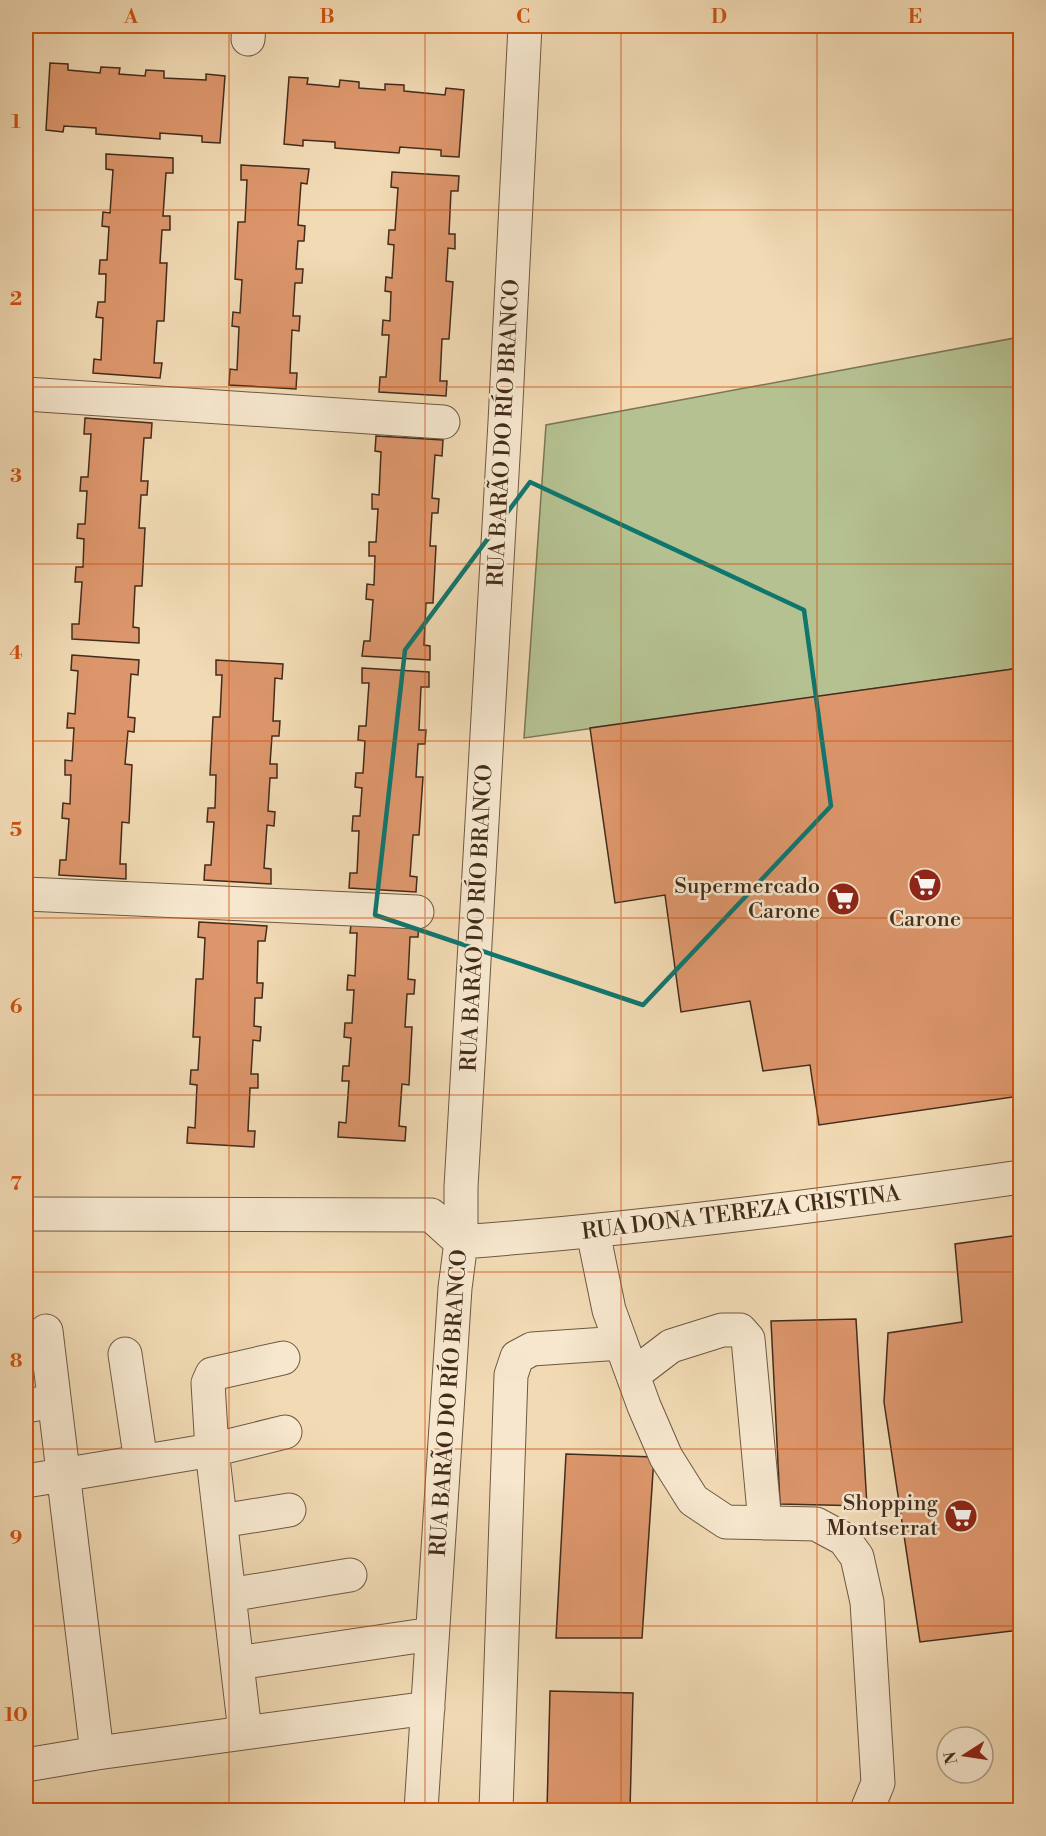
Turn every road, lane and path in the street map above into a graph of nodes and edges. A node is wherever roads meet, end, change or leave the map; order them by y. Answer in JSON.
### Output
{"nodes":[{"id":1,"x":525,"y":26,"type":"edge"},
{"id":2,"x":26,"y":394,"type":"edge"},
{"id":3,"x":443,"y":422,"type":"dead end"},
{"id":4,"x":26,"y":894,"type":"edge"},
{"id":5,"x":417,"y":912,"type":"dead end"},
{"id":6,"x":1020,"y":1177,"type":"edge"},
{"id":7,"x":26,"y":1214,"type":"edge"},
{"id":8,"x":593,"y":1232,"type":"junction"},
{"id":9,"x":461,"y":1242,"type":"junction"},
{"id":10,"x":46,"y":1331,"type":"dead end"},
{"id":11,"x":621,"y":1343,"type":"junction"},
{"id":12,"x":125,"y":1354,"type":"dead end"},
{"id":13,"x":283,"y":1358,"type":"dead end"},
{"id":14,"x":633,"y":1375,"type":"junction"},
{"id":15,"x":40,"y":1404,"type":"edge"},
{"id":16,"x":285,"y":1432,"type":"dead end"},
{"id":17,"x":213,"y":1450,"type":"junction"},
{"id":18,"x":141,"y":1462,"type":"junction"},
{"id":19,"x":63,"y":1474,"type":"junction"},
{"id":20,"x":26,"y":1481,"type":"edge"},
{"id":21,"x":289,"y":1510,"type":"dead end"},
{"id":22,"x":221,"y":1521,"type":"junction"},
{"id":23,"x":765,"y":1523,"type":"junction"},
{"id":24,"x":350,"y":1575,"type":"dead end"},
{"id":25,"x":229,"y":1595,"type":"junction"},
{"id":26,"x":432,"y":1634,"type":"junction"},
{"id":27,"x":237,"y":1663,"type":"junction"},
{"id":28,"x":428,"y":1708,"type":"junction"},
{"id":29,"x":245,"y":1732,"type":"junction"},
{"id":30,"x":98,"y":1753,"type":"junction"},
{"id":31,"x":26,"y":1765,"type":"edge"},
{"id":32,"x":421,"y":1810,"type":"edge"},
{"id":33,"x":496,"y":1810,"type":"edge"},
{"id":34,"x":867,"y":1810,"type":"edge"}],
"edges":[{"from":1,"to":9,"type":"street","name":"RUA BARÃO DO RÍO BRANCO"},
{"from":2,"to":3,"type":"street"},
{"from":4,"to":5,"type":"street"},
{"from":6,"to":8,"type":"street","name":"RUA DONA TEREZA CRISTINA"},
{"from":7,"to":9,"type":"street"},
{"from":8,"to":9,"type":"street","name":"RUA DONA TEREZA CRISTINA"},
{"from":8,"to":11,"type":"street"},
{"from":9,"to":26,"type":"street","name":"RUA BARÃO DO RÍO BRANCO"},
{"from":10,"to":15,"type":"street"},
{"from":11,"to":14,"type":"street"},
{"from":11,"to":33,"type":"street"},
{"from":12,"to":18,"type":"street"},
{"from":13,"to":17,"type":"street"},
{"from":14,"to":23,"type":"street"},
{"from":14,"to":23,"type":"street"},
{"from":15,"to":19,"type":"street"},
{"from":16,"to":17,"type":"street"},
{"from":17,"to":18,"type":"street"},
{"from":17,"to":22,"type":"street"},
{"from":18,"to":19,"type":"street"},
{"from":19,"to":20,"type":"street"},
{"from":19,"to":30,"type":"street"},
{"from":21,"to":22,"type":"street"},
{"from":22,"to":25,"type":"street"},
{"from":23,"to":34,"type":"street"},
{"from":24,"to":25,"type":"street"},
{"from":25,"to":27,"type":"street"},
{"from":26,"to":27,"type":"street"},
{"from":26,"to":28,"type":"street","name":"RUA BARÃO DO RÍO BRANCO"},
{"from":27,"to":29,"type":"street"},
{"from":28,"to":29,"type":"street"},
{"from":28,"to":32,"type":"street","name":"RUA BARÃO DO RÍO BRANCO"},
{"from":29,"to":30,"type":"street"},
{"from":30,"to":31,"type":"street"}]}
